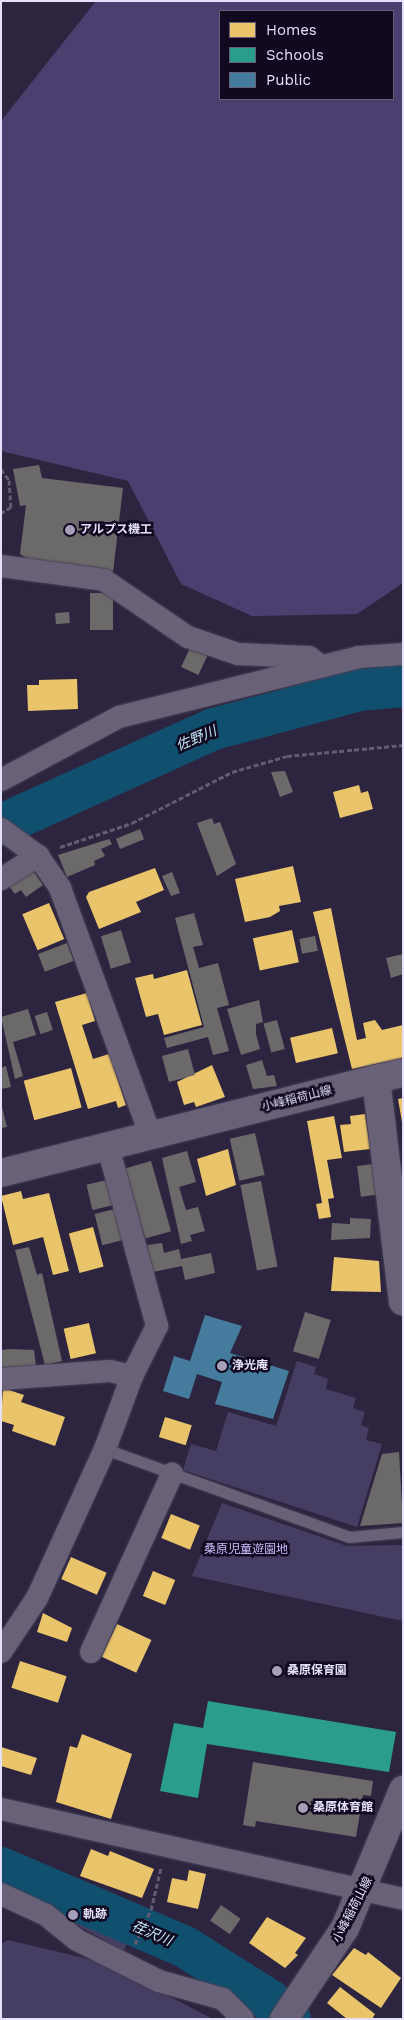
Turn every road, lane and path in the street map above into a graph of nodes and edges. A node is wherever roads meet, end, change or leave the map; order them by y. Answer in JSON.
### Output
{"nodes":[{"id":1,"x":1,"y":469,"type":"edge"},
{"id":2,"x":1,"y":513,"type":"edge"},
{"id":3,"x":1,"y":566,"type":"edge"},
{"id":4,"x":403,"y":654,"type":"edge"},
{"id":5,"x":322,"y":667,"type":"junction"},
{"id":6,"x":403,"y":744,"type":"edge"},
{"id":7,"x":1,"y":780,"type":"edge"},
{"id":8,"x":1,"y":829,"type":"edge"},
{"id":9,"x":36,"y":854,"type":"junction"},
{"id":10,"x":1,"y":878,"type":"edge"},
{"id":11,"x":403,"y":1073,"type":"edge"},
{"id":12,"x":376,"y":1079,"type":"junction"},
{"id":13,"x":151,"y":1136,"type":"junction"},
{"id":14,"x":108,"y":1147,"type":"junction"},
{"id":15,"x":1,"y":1173,"type":"edge"},
{"id":16,"x":400,"y":1255,"type":"edge"},
{"id":17,"x":403,"y":1301,"type":"edge"},
{"id":18,"x":132,"y":1376,"type":"junction"},
{"id":19,"x":1,"y":1379,"type":"edge"},
{"id":20,"x":105,"y":1449,"type":"junction"},
{"id":21,"x":172,"y":1474,"type":"junction"},
{"id":22,"x":403,"y":1532,"type":"edge"},
{"id":23,"x":1,"y":1652,"type":"edge"},
{"id":24,"x":91,"y":1652,"type":"dead end"},
{"id":25,"x":403,"y":1790,"type":"edge"},
{"id":26,"x":1,"y":1809,"type":"edge"},
{"id":27,"x":166,"y":1848,"type":"junction"},
{"id":28,"x":364,"y":1892,"type":"junction"},
{"id":29,"x":1,"y":1894,"type":"edge"},
{"id":30,"x":403,"y":1899,"type":"edge"},
{"id":31,"x":135,"y":1946,"type":"dead end"},
{"id":32,"x":243,"y":2019,"type":"edge"},
{"id":33,"x":284,"y":2019,"type":"edge"}],
"edges":[{"from":1,"to":2,"type":"path"},
{"from":3,"to":5,"type":"street"},
{"from":4,"to":5,"type":"street"},
{"from":5,"to":7,"type":"street"},
{"from":6,"to":9,"type":"path"},
{"from":8,"to":9,"type":"street"},
{"from":9,"to":10,"type":"street"},
{"from":9,"to":13,"type":"street"},
{"from":11,"to":12,"type":"main road","name":"小峰稲荷山線"},
{"from":12,"to":13,"type":"main road","name":"小峰稲荷山線"},
{"from":12,"to":16,"type":"main road"},
{"from":13,"to":14,"type":"main road","name":"小峰稲荷山線"},
{"from":14,"to":15,"type":"main road","name":"小峰稲荷山線"},
{"from":14,"to":18,"type":"street"},
{"from":16,"to":17,"type":"main road"},
{"from":18,"to":19,"type":"street"},
{"from":18,"to":20,"type":"street"},
{"from":20,"to":21,"type":"lane"},
{"from":20,"to":23,"type":"street"},
{"from":21,"to":22,"type":"lane"},
{"from":21,"to":24,"type":"street"},
{"from":25,"to":28,"type":"main road","name":"小峰稲荷山線"},
{"from":26,"to":27,"type":"street"},
{"from":27,"to":28,"type":"street"},
{"from":27,"to":31,"type":"path"},
{"from":28,"to":30,"type":"street"},
{"from":28,"to":33,"type":"main road","name":"小峰稲荷山線"},
{"from":29,"to":32,"type":"street"}]}
